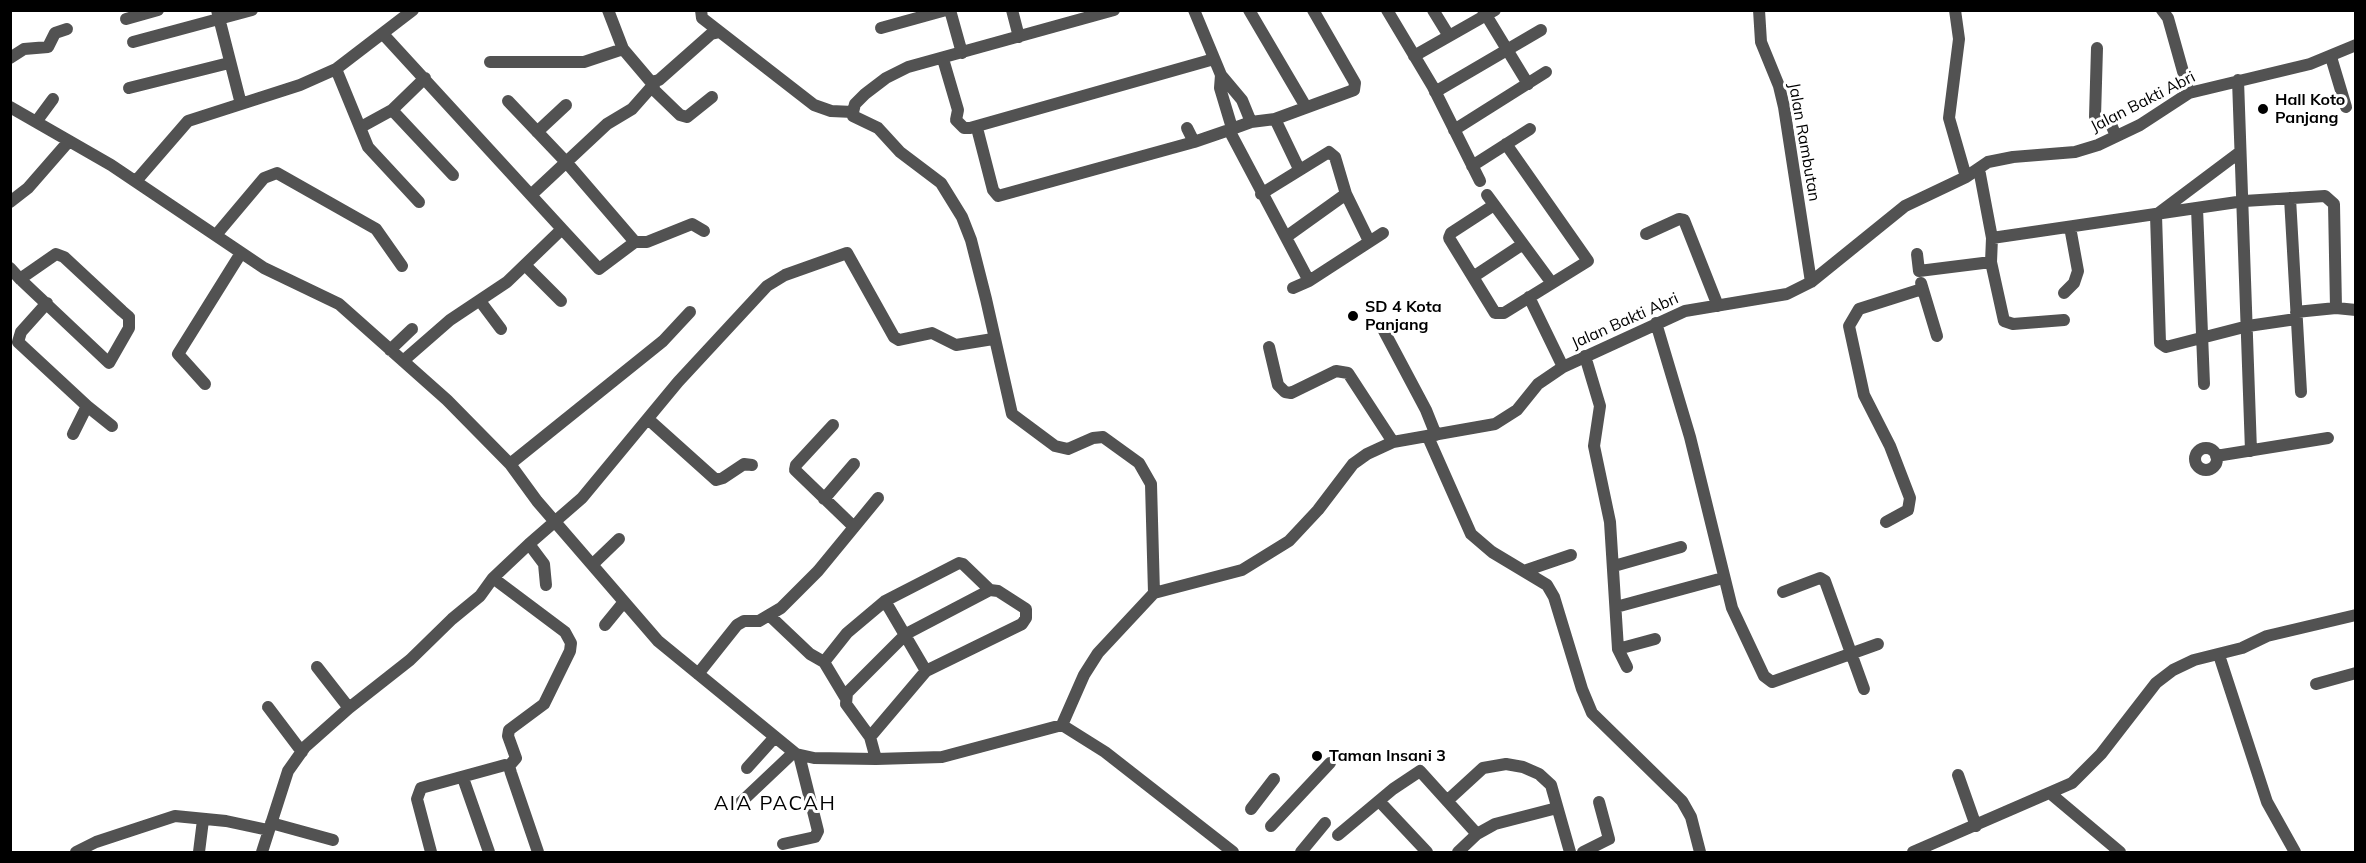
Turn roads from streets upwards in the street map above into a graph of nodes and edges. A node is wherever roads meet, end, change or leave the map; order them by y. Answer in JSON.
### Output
{"nodes":[{"id":1,"x":158,"y":10,"type":"edge"},
{"id":2,"x":252,"y":10,"type":"edge"},
{"id":3,"x":413,"y":10,"type":"edge"},
{"id":4,"x":608,"y":10,"type":"edge"},
{"id":5,"x":701,"y":10,"type":"edge"},
{"id":6,"x":948,"y":10,"type":"edge"},
{"id":7,"x":1012,"y":10,"type":"edge"},
{"id":8,"x":1114,"y":10,"type":"edge"},
{"id":9,"x":1194,"y":10,"type":"edge"},
{"id":10,"x":1248,"y":10,"type":"edge"},
{"id":11,"x":1313,"y":10,"type":"edge"},
{"id":12,"x":1388,"y":10,"type":"edge"},
{"id":13,"x":1433,"y":10,"type":"edge"},
{"id":14,"x":1760,"y":10,"type":"edge"},
{"id":15,"x":1955,"y":10,"type":"edge"},
{"id":16,"x":2162,"y":10,"type":"edge"},
{"id":17,"x":1488,"y":12,"type":"edge"},
{"id":18,"x":218,"y":15,"type":"edge"},
{"id":19,"x":126,"y":19,"type":"dead end"},
{"id":20,"x":881,"y":28,"type":"dead end"},
{"id":21,"x":67,"y":29,"type":"dead end"},
{"id":22,"x":1541,"y":30,"type":"dead end"},
{"id":23,"x":720,"y":32,"type":"junction"},
{"id":24,"x":383,"y":34,"type":"junction"},
{"id":25,"x":1449,"y":36,"type":"junction"},
{"id":26,"x":1019,"y":37,"type":"junction"},
{"id":27,"x":133,"y":42,"type":"dead end"},
{"id":28,"x":2355,"y":45,"type":"edge"},
{"id":29,"x":2097,"y":48,"type":"dead end"},
{"id":30,"x":623,"y":49,"type":"junction"},
{"id":31,"x":1507,"y":50,"type":"junction"},
{"id":32,"x":962,"y":53,"type":"junction"},
{"id":33,"x":1414,"y":56,"type":"junction"},
{"id":34,"x":2331,"y":57,"type":"junction"},
{"id":35,"x":10,"y":58,"type":"edge"},
{"id":36,"x":943,"y":59,"type":"junction"},
{"id":37,"x":1214,"y":59,"type":"junction"},
{"id":38,"x":490,"y":62,"type":"dead end"},
{"id":39,"x":229,"y":63,"type":"junction"},
{"id":40,"x":336,"y":69,"type":"junction"},
{"id":41,"x":1546,"y":72,"type":"dead end"},
{"id":42,"x":1221,"y":75,"type":"junction"},
{"id":43,"x":426,"y":78,"type":"junction"},
{"id":44,"x":2238,"y":80,"type":"junction"},
{"id":45,"x":1528,"y":84,"type":"junction"},
{"id":46,"x":653,"y":85,"type":"junction"},
{"id":47,"x":129,"y":88,"type":"dead end"},
{"id":48,"x":1435,"y":92,"type":"junction"},
{"id":49,"x":2189,"y":93,"type":"junction"},
{"id":50,"x":712,"y":97,"type":"dead end"},
{"id":51,"x":53,"y":99,"type":"dead end"},
{"id":52,"x":508,"y":101,"type":"dead end"},
{"id":53,"x":241,"y":104,"type":"junction"},
{"id":54,"x":566,"y":105,"type":"dead end"},
{"id":55,"x":1306,"y":107,"type":"junction"},
{"id":56,"x":2346,"y":107,"type":"dead end"},
{"id":57,"x":10,"y":108,"type":"edge"},
{"id":58,"x":392,"y":110,"type":"junction"},
{"id":59,"x":853,"y":112,"type":"junction"},
{"id":60,"x":1275,"y":119,"type":"junction"},
{"id":61,"x":36,"y":122,"type":"junction"},
{"id":62,"x":1251,"y":122,"type":"junction"},
{"id":63,"x":361,"y":127,"type":"junction"},
{"id":64,"x":977,"y":128,"type":"junction"},
{"id":65,"x":1187,"y":128,"type":"dead end"},
{"id":66,"x":1231,"y":129,"type":"junction"},
{"id":67,"x":1530,"y":129,"type":"dead end"},
{"id":68,"x":1454,"y":130,"type":"junction"},
{"id":69,"x":537,"y":132,"type":"junction"},
{"id":70,"x":2116,"y":136,"type":"junction"},
{"id":71,"x":69,"y":141,"type":"junction"},
{"id":72,"x":1194,"y":142,"type":"junction"},
{"id":73,"x":1506,"y":144,"type":"junction"},
{"id":74,"x":2240,"y":152,"type":"junction"},
{"id":75,"x":567,"y":163,"type":"junction"},
{"id":76,"x":1472,"y":166,"type":"junction"},
{"id":77,"x":1299,"y":169,"type":"junction"},
{"id":78,"x":1979,"y":169,"type":"junction"},
{"id":79,"x":453,"y":175,"type":"dead end"},
{"id":80,"x":1966,"y":177,"type":"junction"},
{"id":81,"x":136,"y":181,"type":"junction"},
{"id":82,"x":1480,"y":181,"type":"dead end"},
{"id":83,"x":1261,"y":194,"type":"junction"},
{"id":84,"x":1346,"y":194,"type":"junction"},
{"id":85,"x":531,"y":195,"type":"junction"},
{"id":86,"x":2290,"y":198,"type":"junction"},
{"id":87,"x":2244,"y":201,"type":"junction"},
{"id":88,"x":10,"y":202,"type":"edge"},
{"id":89,"x":419,"y":202,"type":"dead end"},
{"id":90,"x":2197,"y":208,"type":"junction"},
{"id":91,"x":2156,"y":215,"type":"junction"},
{"id":92,"x":2070,"y":227,"type":"junction"},
{"id":93,"x":562,"y":230,"type":"junction"},
{"id":94,"x":704,"y":231,"type":"dead end"},
{"id":95,"x":1383,"y":233,"type":"dead end"},
{"id":96,"x":1646,"y":234,"type":"dead end"},
{"id":97,"x":216,"y":235,"type":"junction"},
{"id":98,"x":1286,"y":237,"type":"junction"},
{"id":99,"x":1992,"y":238,"type":"junction"},
{"id":100,"x":635,"y":242,"type":"junction"},
{"id":101,"x":1369,"y":242,"type":"junction"},
{"id":102,"x":1523,"y":244,"type":"junction"},
{"id":103,"x":241,"y":253,"type":"junction"},
{"id":104,"x":1917,"y":254,"type":"dead end"},
{"id":105,"x":1991,"y":262,"type":"junction"},
{"id":106,"x":402,"y":266,"type":"dead end"},
{"id":107,"x":526,"y":266,"type":"junction"},
{"id":108,"x":10,"y":268,"type":"edge"},
{"id":109,"x":1919,"y":271,"type":"junction"},
{"id":110,"x":1473,"y":277,"type":"junction"},
{"id":111,"x":20,"y":279,"type":"junction"},
{"id":112,"x":1309,"y":281,"type":"junction"},
{"id":113,"x":1551,"y":282,"type":"junction"},
{"id":114,"x":1811,"y":282,"type":"junction"},
{"id":115,"x":1293,"y":288,"type":"dead end"},
{"id":116,"x":1922,"y":289,"type":"junction"},
{"id":117,"x":2064,"y":293,"type":"dead end"},
{"id":118,"x":1528,"y":297,"type":"junction"},
{"id":119,"x":480,"y":301,"type":"junction"},
{"id":120,"x":561,"y":302,"type":"dead end"},
{"id":121,"x":47,"y":303,"type":"junction"},
{"id":122,"x":1718,"y":306,"type":"junction"},
{"id":123,"x":2336,"y":308,"type":"junction"},
{"id":124,"x":2355,"y":310,"type":"edge"},
{"id":125,"x":690,"y":312,"type":"dead end"},
{"id":126,"x":2296,"y":316,"type":"junction"},
{"id":127,"x":2064,"y":320,"type":"dead end"},
{"id":128,"x":1656,"y":323,"type":"junction"},
{"id":129,"x":2248,"y":326,"type":"junction"},
{"id":130,"x":412,"y":329,"type":"dead end"},
{"id":131,"x":501,"y":329,"type":"dead end"},
{"id":132,"x":1384,"y":331,"type":"dead end"},
{"id":133,"x":1937,"y":336,"type":"dead end"},
{"id":134,"x":2202,"y":337,"type":"junction"},
{"id":135,"x":993,"y":339,"type":"junction"},
{"id":136,"x":1269,"y":347,"type":"dead end"},
{"id":137,"x":390,"y":350,"type":"junction"},
{"id":138,"x":1585,"y":356,"type":"junction"},
{"id":139,"x":403,"y":361,"type":"junction"},
{"id":140,"x":1563,"y":367,"type":"junction"},
{"id":141,"x":205,"y":384,"type":"dead end"},
{"id":142,"x":2204,"y":384,"type":"dead end"},
{"id":143,"x":2301,"y":392,"type":"dead end"},
{"id":144,"x":87,"y":406,"type":"junction"},
{"id":145,"x":648,"y":419,"type":"junction"},
{"id":146,"x":833,"y":425,"type":"dead end"},
{"id":147,"x":112,"y":426,"type":"dead end"},
{"id":148,"x":73,"y":434,"type":"dead end"},
{"id":149,"x":1432,"y":436,"type":"junction"},
{"id":150,"x":2328,"y":438,"type":"dead end"},
{"id":151,"x":1393,"y":442,"type":"junction"},
{"id":152,"x":2251,"y":451,"type":"junction"},
{"id":153,"x":2216,"y":456,"type":"dead end"},
{"id":154,"x":510,"y":464,"type":"junction"},
{"id":155,"x":854,"y":464,"type":"dead end"},
{"id":156,"x":752,"y":465,"type":"dead end"},
{"id":157,"x":878,"y":498,"type":"dead end"},
{"id":158,"x":824,"y":499,"type":"junction"},
{"id":159,"x":556,"y":521,"type":"junction"},
{"id":160,"x":1886,"y":522,"type":"dead end"},
{"id":161,"x":853,"y":526,"type":"junction"},
{"id":162,"x":619,"y":539,"type":"dead end"},
{"id":163,"x":529,"y":544,"type":"junction"},
{"id":164,"x":1681,"y":547,"type":"dead end"},
{"id":165,"x":1571,"y":555,"type":"dead end"},
{"id":166,"x":593,"y":564,"type":"junction"},
{"id":167,"x":1614,"y":566,"type":"junction"},
{"id":168,"x":1524,"y":571,"type":"junction"},
{"id":169,"x":493,"y":578,"type":"junction"},
{"id":170,"x":1723,"y":578,"type":"junction"},
{"id":171,"x":546,"y":585,"type":"dead end"},
{"id":172,"x":990,"y":590,"type":"junction"},
{"id":173,"x":1783,"y":592,"type":"dead end"},
{"id":174,"x":1154,"y":593,"type":"junction"},
{"id":175,"x":885,"y":601,"type":"junction"},
{"id":176,"x":623,"y":603,"type":"junction"},
{"id":177,"x":1616,"y":607,"type":"junction"},
{"id":178,"x":2355,"y":615,"type":"edge"},
{"id":179,"x":771,"y":616,"type":"junction"},
{"id":180,"x":605,"y":626,"type":"dead end"},
{"id":181,"x":906,"y":634,"type":"junction"},
{"id":182,"x":1656,"y":639,"type":"dead end"},
{"id":183,"x":1878,"y":644,"type":"dead end"},
{"id":184,"x":1618,"y":649,"type":"junction"},
{"id":185,"x":1852,"y":653,"type":"junction"},
{"id":186,"x":2219,"y":655,"type":"junction"},
{"id":187,"x":824,"y":662,"type":"junction"},
{"id":188,"x":317,"y":667,"type":"dead end"},
{"id":189,"x":1627,"y":667,"type":"dead end"},
{"id":190,"x":926,"y":671,"type":"junction"},
{"id":191,"x":2355,"y":673,"type":"edge"},
{"id":192,"x":698,"y":674,"type":"junction"},
{"id":193,"x":2316,"y":684,"type":"dead end"},
{"id":194,"x":1864,"y":689,"type":"dead end"},
{"id":195,"x":845,"y":696,"type":"junction"},
{"id":196,"x":268,"y":706,"type":"dead end"},
{"id":197,"x":349,"y":708,"type":"junction"},
{"id":198,"x":1062,"y":724,"type":"junction"},
{"id":199,"x":870,"y":737,"type":"junction"},
{"id":200,"x":774,"y":738,"type":"junction"},
{"id":201,"x":302,"y":752,"type":"junction"},
{"id":202,"x":796,"y":754,"type":"junction"},
{"id":203,"x":876,"y":759,"type":"junction"},
{"id":204,"x":1330,"y":763,"type":"dead end"},
{"id":205,"x":509,"y":766,"type":"junction"},
{"id":206,"x":747,"y":768,"type":"dead end"},
{"id":207,"x":1958,"y":775,"type":"dead end"},
{"id":208,"x":462,"y":778,"type":"junction"},
{"id":209,"x":1274,"y":779,"type":"dead end"},
{"id":210,"x":2051,"y":794,"type":"junction"},
{"id":211,"x":1447,"y":801,"type":"junction"},
{"id":212,"x":1380,"y":802,"type":"junction"},
{"id":213,"x":1599,"y":802,"type":"dead end"},
{"id":214,"x":738,"y":805,"type":"dead end"},
{"id":215,"x":1557,"y":808,"type":"junction"},
{"id":216,"x":1251,"y":809,"type":"dead end"},
{"id":217,"x":203,"y":820,"type":"junction"},
{"id":218,"x":1325,"y":823,"type":"dead end"},
{"id":219,"x":1271,"y":826,"type":"dead end"},
{"id":220,"x":1976,"y":826,"type":"junction"},
{"id":221,"x":270,"y":827,"type":"junction"},
{"id":222,"x":1477,"y":834,"type":"junction"},
{"id":223,"x":1338,"y":835,"type":"dead end"},
{"id":224,"x":333,"y":840,"type":"dead end"},
{"id":225,"x":783,"y":844,"type":"dead end"},
{"id":226,"x":76,"y":852,"type":"edge"},
{"id":227,"x":199,"y":852,"type":"edge"},
{"id":228,"x":262,"y":852,"type":"edge"},
{"id":229,"x":431,"y":852,"type":"edge"},
{"id":230,"x":489,"y":852,"type":"edge"},
{"id":231,"x":538,"y":852,"type":"edge"},
{"id":232,"x":1233,"y":852,"type":"edge"},
{"id":233,"x":1301,"y":852,"type":"edge"},
{"id":234,"x":1427,"y":852,"type":"edge"},
{"id":235,"x":1458,"y":852,"type":"edge"},
{"id":236,"x":1570,"y":852,"type":"edge"},
{"id":237,"x":1582,"y":852,"type":"edge"},
{"id":238,"x":1698,"y":852,"type":"edge"},
{"id":239,"x":1913,"y":852,"type":"edge"},
{"id":240,"x":2120,"y":852,"type":"edge"},
{"id":241,"x":2295,"y":852,"type":"edge"}],
"edges":[{"from":1,"to":19,"type":"street"},
{"from":2,"to":18,"type":"street"},
{"from":3,"to":24,"type":"street"},
{"from":4,"to":30,"type":"street"},
{"from":5,"to":23,"type":"street"},
{"from":6,"to":20,"type":"street"},
{"from":6,"to":32,"type":"street"},
{"from":7,"to":26,"type":"street"},
{"from":8,"to":26,"type":"street"},
{"from":9,"to":37,"type":"street"},
{"from":10,"to":55,"type":"street"},
{"from":11,"to":55,"type":"street"},
{"from":12,"to":33,"type":"street"},
{"from":13,"to":25,"type":"street"},
{"from":14,"to":114,"type":"street","name":"Jalan Rambutan"},
{"from":15,"to":80,"type":"street"},
{"from":16,"to":49,"type":"street"},
{"from":17,"to":25,"type":"street"},
{"from":17,"to":31,"type":"street"},
{"from":18,"to":27,"type":"street"},
{"from":18,"to":39,"type":"street"},
{"from":21,"to":35,"type":"street"},
{"from":22,"to":31,"type":"street"},
{"from":23,"to":46,"type":"street"},
{"from":23,"to":59,"type":"street"},
{"from":24,"to":40,"type":"street"},
{"from":24,"to":43,"type":"street"},
{"from":25,"to":33,"type":"street"},
{"from":26,"to":32,"type":"street"},
{"from":28,"to":34,"type":"street","name":"Jalan Bakti Abri"},
{"from":29,"to":70,"type":"street"},
{"from":30,"to":38,"type":"street"},
{"from":30,"to":46,"type":"street"},
{"from":31,"to":45,"type":"street"},
{"from":31,"to":48,"type":"street"},
{"from":32,"to":36,"type":"street"},
{"from":33,"to":48,"type":"street"},
{"from":34,"to":44,"type":"street","name":"Jalan Bakti Abri"},
{"from":34,"to":56,"type":"street"},
{"from":36,"to":59,"type":"street"},
{"from":36,"to":64,"type":"street"},
{"from":37,"to":42,"type":"street"},
{"from":37,"to":64,"type":"street"},
{"from":39,"to":47,"type":"street"},
{"from":39,"to":53,"type":"street"},
{"from":40,"to":53,"type":"street"},
{"from":40,"to":63,"type":"street"},
{"from":41,"to":45,"type":"street"},
{"from":42,"to":62,"type":"street"},
{"from":42,"to":66,"type":"street"},
{"from":43,"to":58,"type":"street"},
{"from":43,"to":85,"type":"street"},
{"from":44,"to":49,"type":"street","name":"Jalan Bakti Abri"},
{"from":44,"to":74,"type":"street"},
{"from":45,"to":68,"type":"street"},
{"from":46,"to":50,"type":"street"},
{"from":46,"to":75,"type":"street"},
{"from":48,"to":68,"type":"street"},
{"from":49,"to":70,"type":"street","name":"Jalan Bakti Abri"},
{"from":51,"to":61,"type":"street"},
{"from":52,"to":69,"type":"street"},
{"from":53,"to":81,"type":"street"},
{"from":54,"to":69,"type":"street"},
{"from":55,"to":60,"type":"street"},
{"from":57,"to":61,"type":"street"},
{"from":58,"to":63,"type":"street"},
{"from":58,"to":79,"type":"street"},
{"from":59,"to":135,"type":"street"},
{"from":60,"to":62,"type":"street"},
{"from":60,"to":77,"type":"street"},
{"from":61,"to":71,"type":"street"},
{"from":62,"to":66,"type":"street"},
{"from":63,"to":89,"type":"street"},
{"from":64,"to":72,"type":"street"},
{"from":65,"to":72,"type":"street"},
{"from":66,"to":72,"type":"street"},
{"from":66,"to":83,"type":"street"},
{"from":67,"to":73,"type":"street"},
{"from":68,"to":76,"type":"street"},
{"from":69,"to":75,"type":"street"},
{"from":70,"to":78,"type":"street","name":"Jalan Bakti Abri"},
{"from":71,"to":81,"type":"street"},
{"from":71,"to":88,"type":"street"},
{"from":73,"to":76,"type":"street"},
{"from":73,"to":113,"type":"street"},
{"from":74,"to":87,"type":"street"},
{"from":74,"to":91,"type":"street"},
{"from":75,"to":85,"type":"street"},
{"from":75,"to":100,"type":"street"},
{"from":76,"to":82,"type":"street"},
{"from":77,"to":83,"type":"street"},
{"from":77,"to":84,"type":"street"},
{"from":78,"to":80,"type":"street","name":"Jalan Bakti Abri"},
{"from":78,"to":99,"type":"street"},
{"from":80,"to":114,"type":"street","name":"Jalan Bakti Abri"},
{"from":81,"to":97,"type":"street"},
{"from":83,"to":98,"type":"street"},
{"from":84,"to":98,"type":"street"},
{"from":84,"to":101,"type":"street"},
{"from":85,"to":93,"type":"street"},
{"from":86,"to":87,"type":"street"},
{"from":86,"to":123,"type":"street"},
{"from":86,"to":126,"type":"street"},
{"from":87,"to":90,"type":"street"},
{"from":87,"to":129,"type":"street"},
{"from":90,"to":91,"type":"street"},
{"from":90,"to":134,"type":"street"},
{"from":91,"to":92,"type":"street"},
{"from":91,"to":134,"type":"street"},
{"from":92,"to":99,"type":"street"},
{"from":92,"to":117,"type":"street"},
{"from":93,"to":100,"type":"street"},
{"from":93,"to":107,"type":"street"},
{"from":94,"to":100,"type":"street"},
{"from":95,"to":101,"type":"street"},
{"from":96,"to":122,"type":"street"},
{"from":97,"to":103,"type":"street"},
{"from":97,"to":106,"type":"street"},
{"from":98,"to":112,"type":"street"},
{"from":99,"to":105,"type":"street"},
{"from":101,"to":112,"type":"street"},
{"from":102,"to":110,"type":"street"},
{"from":102,"to":110,"type":"street"},
{"from":102,"to":113,"type":"street"},
{"from":103,"to":137,"type":"street"},
{"from":103,"to":141,"type":"street"},
{"from":104,"to":109,"type":"street"},
{"from":105,"to":109,"type":"street"},
{"from":105,"to":127,"type":"street"},
{"from":107,"to":119,"type":"street"},
{"from":107,"to":120,"type":"street"},
{"from":108,"to":111,"type":"street"},
{"from":109,"to":116,"type":"street"},
{"from":110,"to":118,"type":"street"},
{"from":111,"to":121,"type":"street"},
{"from":111,"to":121,"type":"street"},
{"from":112,"to":115,"type":"street"},
{"from":113,"to":118,"type":"street"},
{"from":114,"to":122,"type":"street","name":"Jalan Bakti Abri"},
{"from":116,"to":133,"type":"street"},
{"from":116,"to":160,"type":"street"},
{"from":118,"to":140,"type":"street"},
{"from":119,"to":131,"type":"street"},
{"from":119,"to":139,"type":"street"},
{"from":121,"to":144,"type":"street"},
{"from":122,"to":128,"type":"street","name":"Jalan Bakti Abri"},
{"from":123,"to":124,"type":"street"},
{"from":123,"to":126,"type":"street"},
{"from":125,"to":154,"type":"street"},
{"from":126,"to":129,"type":"street"},
{"from":126,"to":143,"type":"street"},
{"from":128,"to":138,"type":"street","name":"Jalan Bakti Abri"},
{"from":128,"to":170,"type":"street"},
{"from":129,"to":134,"type":"street"},
{"from":129,"to":152,"type":"street"},
{"from":130,"to":137,"type":"street"},
{"from":132,"to":149,"type":"street"},
{"from":134,"to":142,"type":"street"},
{"from":135,"to":145,"type":"street"},
{"from":135,"to":174,"type":"street"},
{"from":136,"to":151,"type":"street"},
{"from":137,"to":139,"type":"street"},
{"from":138,"to":140,"type":"street","name":"Jalan Bakti Abri"},
{"from":138,"to":167,"type":"street"},
{"from":139,"to":154,"type":"street"},
{"from":140,"to":149,"type":"street","name":"Jalan Bakti Abri"},
{"from":144,"to":147,"type":"street"},
{"from":144,"to":148,"type":"street"},
{"from":145,"to":156,"type":"street"},
{"from":145,"to":159,"type":"street"},
{"from":146,"to":158,"type":"street"},
{"from":149,"to":151,"type":"street","name":"Jalan Bakti Abri"},
{"from":149,"to":168,"type":"street"},
{"from":150,"to":152,"type":"street"},
{"from":151,"to":174,"type":"street","name":"Jalan Bakti Abri"},
{"from":152,"to":153,"type":"street"},
{"from":154,"to":159,"type":"street"},
{"from":155,"to":158,"type":"street"},
{"from":157,"to":161,"type":"street"},
{"from":158,"to":161,"type":"street"},
{"from":159,"to":163,"type":"street"},
{"from":159,"to":166,"type":"street"},
{"from":161,"to":179,"type":"street"},
{"from":162,"to":166,"type":"street"},
{"from":163,"to":169,"type":"street"},
{"from":163,"to":171,"type":"street"},
{"from":164,"to":167,"type":"street"},
{"from":165,"to":168,"type":"street"},
{"from":166,"to":176,"type":"street"},
{"from":167,"to":177,"type":"street"},
{"from":168,"to":238,"type":"street"},
{"from":169,"to":197,"type":"street"},
{"from":169,"to":205,"type":"street"},
{"from":170,"to":177,"type":"street"},
{"from":170,"to":185,"type":"street"},
{"from":172,"to":175,"type":"street"},
{"from":172,"to":181,"type":"street"},
{"from":172,"to":190,"type":"street"},
{"from":173,"to":185,"type":"street"},
{"from":174,"to":198,"type":"street"},
{"from":175,"to":181,"type":"street"},
{"from":175,"to":187,"type":"street"},
{"from":176,"to":180,"type":"street"},
{"from":176,"to":192,"type":"street"},
{"from":177,"to":184,"type":"street"},
{"from":178,"to":186,"type":"street"},
{"from":179,"to":187,"type":"street"},
{"from":179,"to":192,"type":"street"},
{"from":181,"to":190,"type":"street"},
{"from":181,"to":195,"type":"street"},
{"from":182,"to":184,"type":"street"},
{"from":183,"to":185,"type":"street"},
{"from":184,"to":189,"type":"street"},
{"from":185,"to":194,"type":"street"},
{"from":186,"to":210,"type":"street"},
{"from":186,"to":241,"type":"street"},
{"from":187,"to":195,"type":"street"},
{"from":188,"to":197,"type":"street"},
{"from":190,"to":199,"type":"street"},
{"from":191,"to":193,"type":"street"},
{"from":192,"to":200,"type":"street"},
{"from":195,"to":199,"type":"street"},
{"from":196,"to":201,"type":"street"},
{"from":197,"to":201,"type":"street"},
{"from":198,"to":203,"type":"street"},
{"from":198,"to":232,"type":"street"},
{"from":199,"to":203,"type":"street"},
{"from":200,"to":202,"type":"street"},
{"from":200,"to":206,"type":"street"},
{"from":201,"to":221,"type":"street"},
{"from":202,"to":203,"type":"street"},
{"from":202,"to":214,"type":"street"},
{"from":202,"to":225,"type":"street"},
{"from":204,"to":219,"type":"street"},
{"from":205,"to":208,"type":"street"},
{"from":205,"to":231,"type":"street"},
{"from":207,"to":220,"type":"street"},
{"from":208,"to":229,"type":"street"},
{"from":208,"to":230,"type":"street"},
{"from":209,"to":216,"type":"street"},
{"from":210,"to":220,"type":"street"},
{"from":210,"to":240,"type":"street"},
{"from":211,"to":212,"type":"street"},
{"from":211,"to":215,"type":"street"},
{"from":211,"to":222,"type":"street"},
{"from":212,"to":223,"type":"street"},
{"from":212,"to":234,"type":"street"},
{"from":213,"to":237,"type":"street"},
{"from":215,"to":222,"type":"street"},
{"from":215,"to":236,"type":"street"},
{"from":217,"to":221,"type":"street"},
{"from":217,"to":226,"type":"street"},
{"from":217,"to":227,"type":"street"},
{"from":218,"to":233,"type":"street"},
{"from":220,"to":239,"type":"street"},
{"from":221,"to":224,"type":"street"},
{"from":221,"to":228,"type":"street"},
{"from":222,"to":235,"type":"street"}]}
